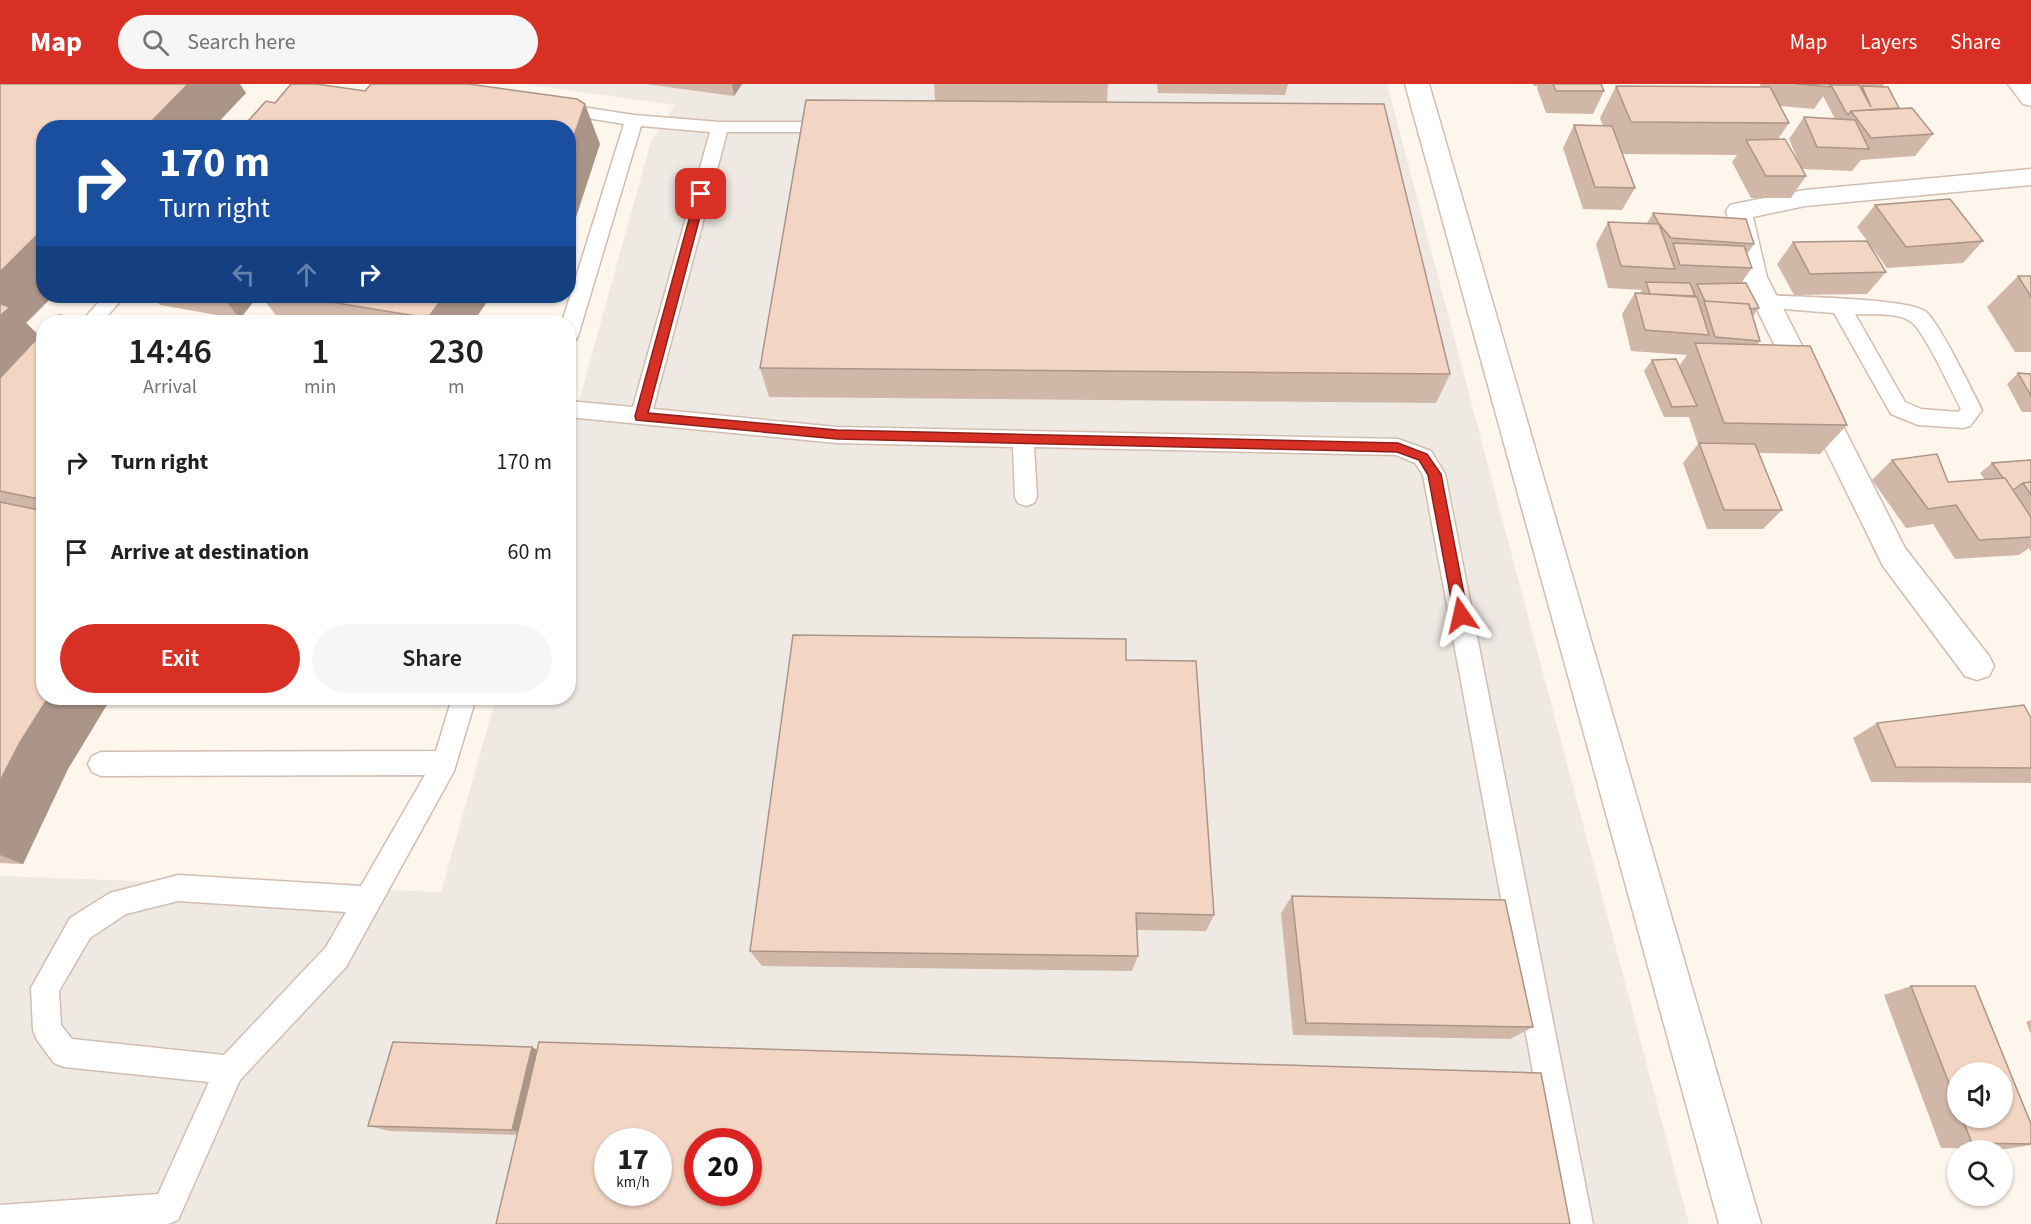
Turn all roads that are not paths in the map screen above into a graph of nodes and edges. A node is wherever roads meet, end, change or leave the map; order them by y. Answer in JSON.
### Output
{"nodes":[{"id":1,"x":1417,"y":84,"type":"edge"},
{"id":2,"x":2020,"y":84,"type":"edge"},
{"id":3,"x":2031,"y":99,"type":"edge"},
{"id":4,"x":541,"y":106,"type":"edge"},
{"id":5,"x":634,"y":120,"type":"junction"},
{"id":6,"x":720,"y":127,"type":"junction"},
{"id":7,"x":849,"y":127,"type":"edge"},
{"id":8,"x":2031,"y":177,"type":"edge"},
{"id":9,"x":1767,"y":302,"type":"junction"},
{"id":10,"x":109,"y":303,"type":"edge"},
{"id":11,"x":1840,"y":306,"type":"junction"},
{"id":12,"x":97,"y":315,"type":"edge"},
{"id":13,"x":574,"y":315,"type":"edge"},
{"id":14,"x":576,"y":410,"type":"edge"},
{"id":15,"x":641,"y":416,"type":"junction"},
{"id":16,"x":1023,"y":439,"type":"junction"},
{"id":17,"x":1026,"y":497,"type":"dead end"},
{"id":18,"x":1977,"y":666,"type":"dead end"},
{"id":19,"x":462,"y":705,"type":"edge"},
{"id":20,"x":445,"y":763,"type":"junction"},
{"id":21,"x":101,"y":764,"type":"dead end"},
{"id":22,"x":368,"y":900,"type":"junction"},
{"id":23,"x":230,"y":1070,"type":"junction"},
{"id":24,"x":0,"y":1221,"type":"edge"},
{"id":25,"x":1577,"y":1224,"type":"edge"},
{"id":26,"x":1740,"y":1224,"type":"edge"}],
"edges":[{"from":1,"to":26,"type":"street"},
{"from":2,"to":3,"type":"street"},
{"from":4,"to":5,"type":"lane"},
{"from":5,"to":6,"type":"lane"},
{"from":5,"to":13,"type":"lane"},
{"from":6,"to":7,"type":"lane"},
{"from":6,"to":15,"type":"lane"},
{"from":8,"to":9,"type":"street"},
{"from":9,"to":11,"type":"lane"},
{"from":9,"to":18,"type":"street"},
{"from":10,"to":12,"type":"lane"},
{"from":11,"to":11,"type":"lane"},
{"from":14,"to":15,"type":"lane"},
{"from":15,"to":16,"type":"lane"},
{"from":16,"to":17,"type":"lane"},
{"from":16,"to":25,"type":"lane"},
{"from":19,"to":20,"type":"lane"},
{"from":20,"to":21,"type":"lane"},
{"from":20,"to":22,"type":"lane"},
{"from":22,"to":23,"type":"lane"},
{"from":22,"to":23,"type":"lane"},
{"from":23,"to":24,"type":"lane"}]}
